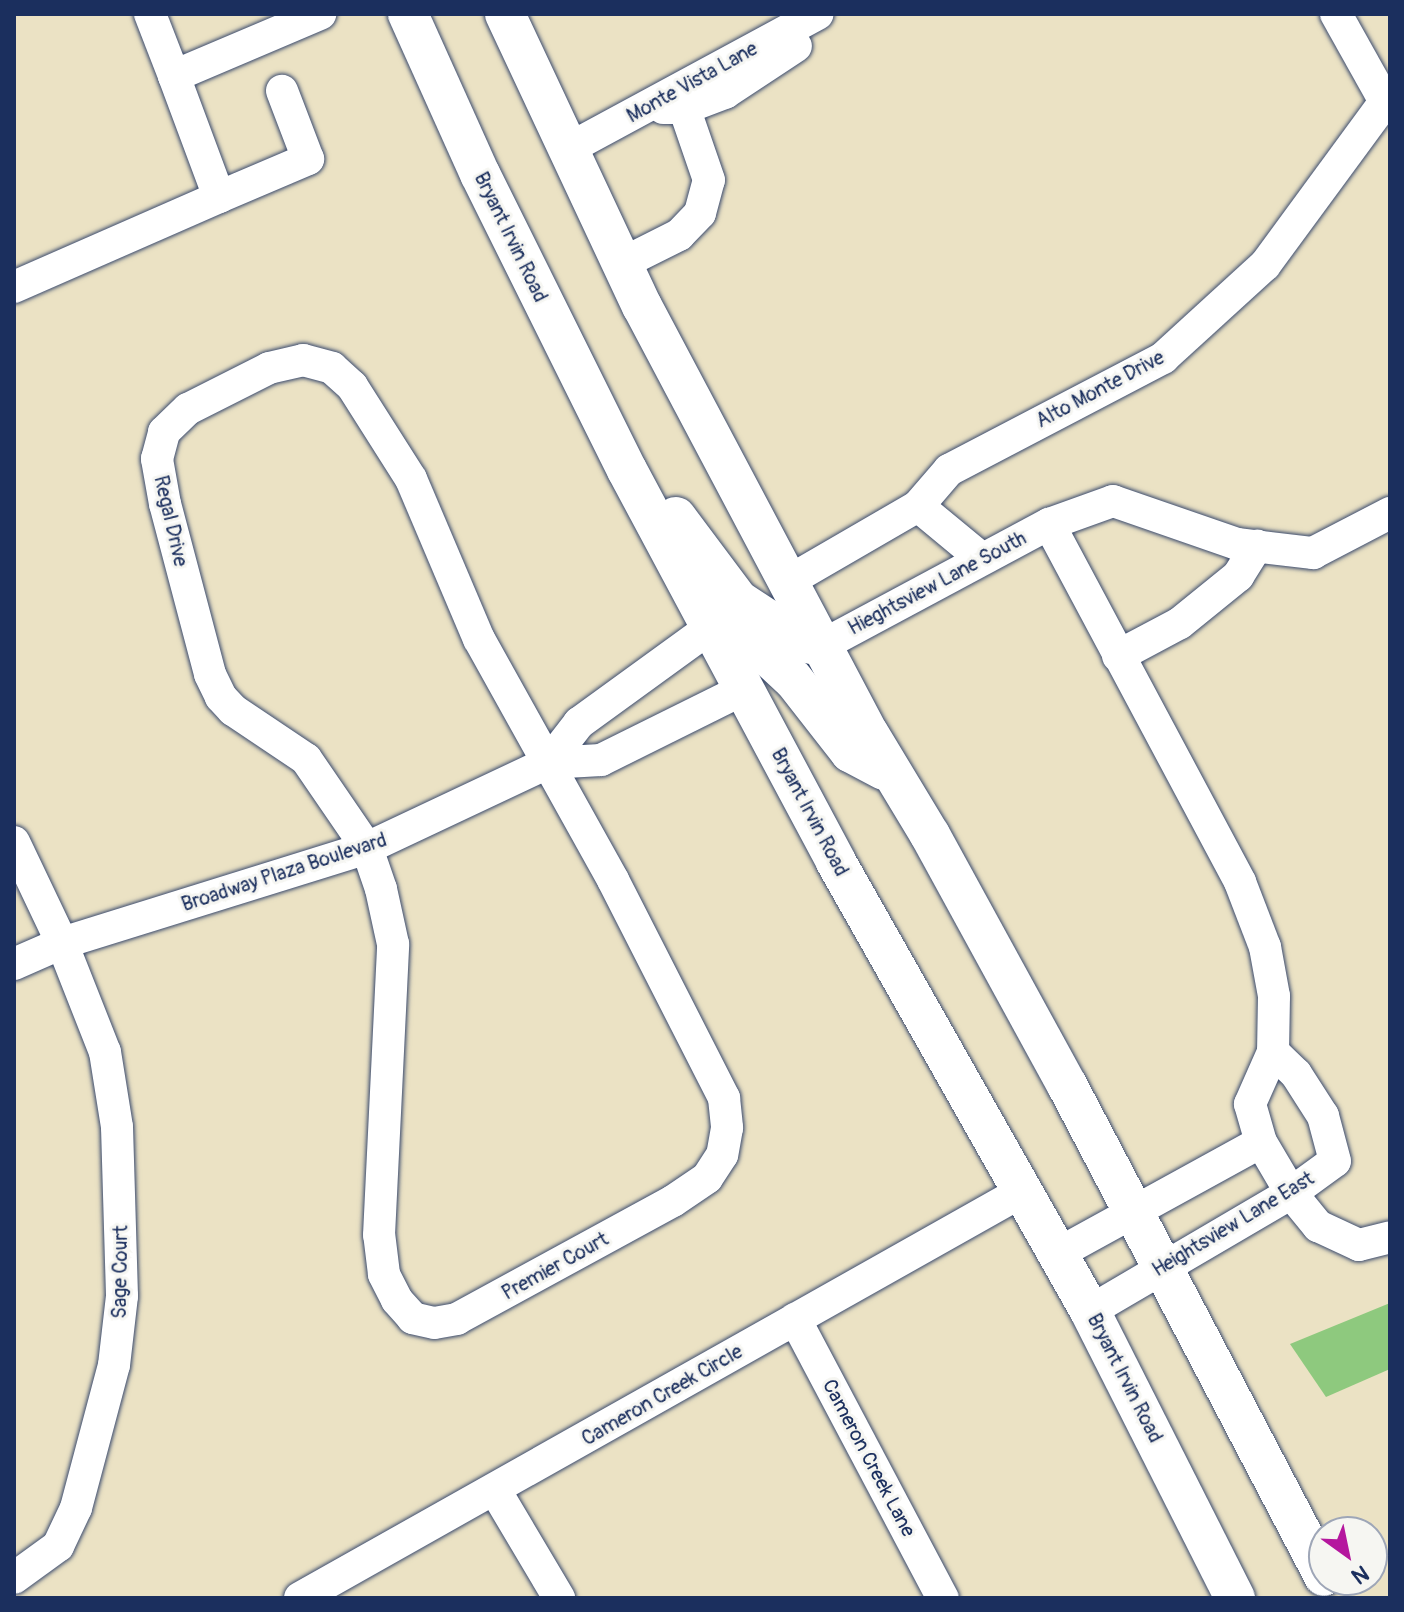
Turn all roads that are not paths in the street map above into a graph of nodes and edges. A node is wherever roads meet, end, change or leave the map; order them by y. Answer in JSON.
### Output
{"nodes":[{"id":1,"x":150,"y":14,"type":"edge"},
{"id":2,"x":320,"y":14,"type":"edge"},
{"id":3,"x":408,"y":14,"type":"edge"},
{"id":4,"x":505,"y":14,"type":"edge"},
{"id":5,"x":818,"y":14,"type":"edge"},
{"id":6,"x":824,"y":14,"type":"edge"},
{"id":7,"x":1336,"y":14,"type":"edge"},
{"id":8,"x":174,"y":76,"type":"junction"},
{"id":9,"x":282,"y":91,"type":"dead end"},
{"id":10,"x":1387,"y":98,"type":"edge"},
{"id":11,"x":681,"y":99,"type":"junction"},
{"id":12,"x":566,"y":150,"type":"junction"},
{"id":13,"x":219,"y":197,"type":"junction"},
{"id":14,"x":621,"y":264,"type":"junction"},
{"id":15,"x":14,"y":287,"type":"edge"},
{"id":16,"x":637,"y":489,"type":"junction"},
{"id":17,"x":918,"y":506,"type":"junction"},
{"id":18,"x":1390,"y":513,"type":"edge"},
{"id":19,"x":1049,"y":524,"type":"junction"},
{"id":20,"x":1257,"y":546,"type":"junction"},
{"id":21,"x":982,"y":559,"type":"junction"},
{"id":22,"x":787,"y":582,"type":"junction"},
{"id":23,"x":711,"y":627,"type":"junction"},
{"id":24,"x":821,"y":646,"type":"junction"},
{"id":25,"x":1118,"y":656,"type":"junction"},
{"id":26,"x":744,"y":689,"type":"junction"},
{"id":27,"x":548,"y":763,"type":"junction"},
{"id":28,"x":894,"y":776,"type":"junction"},
{"id":29,"x":14,"y":842,"type":"edge"},
{"id":30,"x":367,"y":848,"type":"junction"},
{"id":31,"x":62,"y":943,"type":"junction"},
{"id":32,"x":14,"y":964,"type":"edge"},
{"id":33,"x":1273,"y":1052,"type":"junction"},
{"id":34,"x":1261,"y":1142,"type":"junction"},
{"id":35,"x":1023,"y":1191,"type":"junction"},
{"id":36,"x":1291,"y":1193,"type":"junction"},
{"id":37,"x":1131,"y":1212,"type":"junction"},
{"id":38,"x":1390,"y":1237,"type":"edge"},
{"id":39,"x":1059,"y":1253,"type":"junction"},
{"id":40,"x":1160,"y":1267,"type":"junction"},
{"id":41,"x":1090,"y":1311,"type":"junction"},
{"id":42,"x":795,"y":1319,"type":"junction"},
{"id":43,"x":495,"y":1490,"type":"junction"},
{"id":44,"x":1308,"y":1546,"type":"edge"},
{"id":45,"x":14,"y":1578,"type":"edge"},
{"id":46,"x":300,"y":1598,"type":"edge"},
{"id":47,"x":559,"y":1598,"type":"edge"},
{"id":48,"x":943,"y":1598,"type":"edge"},
{"id":49,"x":1235,"y":1598,"type":"edge"}],
"edges":[{"from":1,"to":8,"type":"lane"},
{"from":2,"to":8,"type":"lane"},
{"from":3,"to":16,"type":"main road","name":"Bryant Irvin Road"},
{"from":4,"to":12,"type":"main road"},
{"from":5,"to":11,"type":"lane","name":"Monte Vista Lane"},
{"from":6,"to":11,"type":"lane"},
{"from":7,"to":10,"type":"lane"},
{"from":8,"to":13,"type":"lane"},
{"from":9,"to":13,"type":"lane"},
{"from":10,"to":17,"type":"lane","name":"Alto Monte Drive"},
{"from":11,"to":12,"type":"lane","name":"Monte Vista Lane"},
{"from":11,"to":14,"type":"lane"},
{"from":12,"to":14,"type":"main road"},
{"from":13,"to":15,"type":"lane"},
{"from":14,"to":22,"type":"main road"},
{"from":16,"to":23,"type":"main road","name":"Bryant Irvin Road"},
{"from":16,"to":24,"type":"main road"},
{"from":17,"to":21,"type":"lane"},
{"from":17,"to":22,"type":"lane","name":"Alto Monte Drive"},
{"from":18,"to":20,"type":"lane"},
{"from":19,"to":20,"type":"lane"},
{"from":19,"to":21,"type":"lane","name":"Hieghtsview Lane South"},
{"from":19,"to":25,"type":"lane","name":"Hieghtsview Lane South"},
{"from":20,"to":25,"type":"lane"},
{"from":21,"to":24,"type":"lane","name":"Hieghtsview Lane South"},
{"from":22,"to":24,"type":"main road"},
{"from":23,"to":26,"type":"main road","name":"Bryant Irvin Road"},
{"from":23,"to":27,"type":"lane","name":"Broadway Plaza Boulevard"},
{"from":23,"to":28,"type":"main road"},
{"from":24,"to":28,"type":"main road"},
{"from":25,"to":33,"type":"lane","name":"Hieghtsview Lane South"},
{"from":26,"to":27,"type":"lane","name":"Broadway Plaza Boulevard"},
{"from":26,"to":35,"type":"main road","name":"Bryant Irvin Road"},
{"from":27,"to":30,"type":"lane","name":"Broadway Plaza Boulevard"},
{"from":27,"to":30,"type":"lane","name":"Regal Drive"},
{"from":27,"to":30,"type":"lane","name":"Premier Court"},
{"from":28,"to":37,"type":"main road"},
{"from":29,"to":31,"type":"lane","name":"Sage Court"},
{"from":30,"to":31,"type":"lane","name":"Broadway Plaza Boulevard"},
{"from":31,"to":32,"type":"lane","name":"Broadway Plaza Boulevard"},
{"from":31,"to":45,"type":"lane","name":"Sage Court"},
{"from":33,"to":34,"type":"lane"},
{"from":33,"to":36,"type":"lane","name":"Heightsview Lane East"},
{"from":34,"to":36,"type":"lane"},
{"from":34,"to":37,"type":"lane"},
{"from":35,"to":39,"type":"main road","name":"Bryant Irvin Road"},
{"from":35,"to":42,"type":"lane","name":"Cameron Creek Circle"},
{"from":36,"to":38,"type":"lane"},
{"from":36,"to":40,"type":"lane","name":"Heightsview Lane East"},
{"from":37,"to":39,"type":"lane"},
{"from":37,"to":40,"type":"main road"},
{"from":39,"to":41,"type":"main road","name":"Bryant Irvin Road"},
{"from":40,"to":41,"type":"lane","name":"Heightsview Lane East"},
{"from":40,"to":44,"type":"main road"},
{"from":41,"to":49,"type":"main road","name":"Bryant Irvin Road"},
{"from":42,"to":43,"type":"lane","name":"Cameron Creek Circle"},
{"from":42,"to":48,"type":"lane","name":"Cameron Creek Lane"},
{"from":43,"to":46,"type":"lane","name":"Cameron Creek Circle"},
{"from":43,"to":47,"type":"lane"}]}
